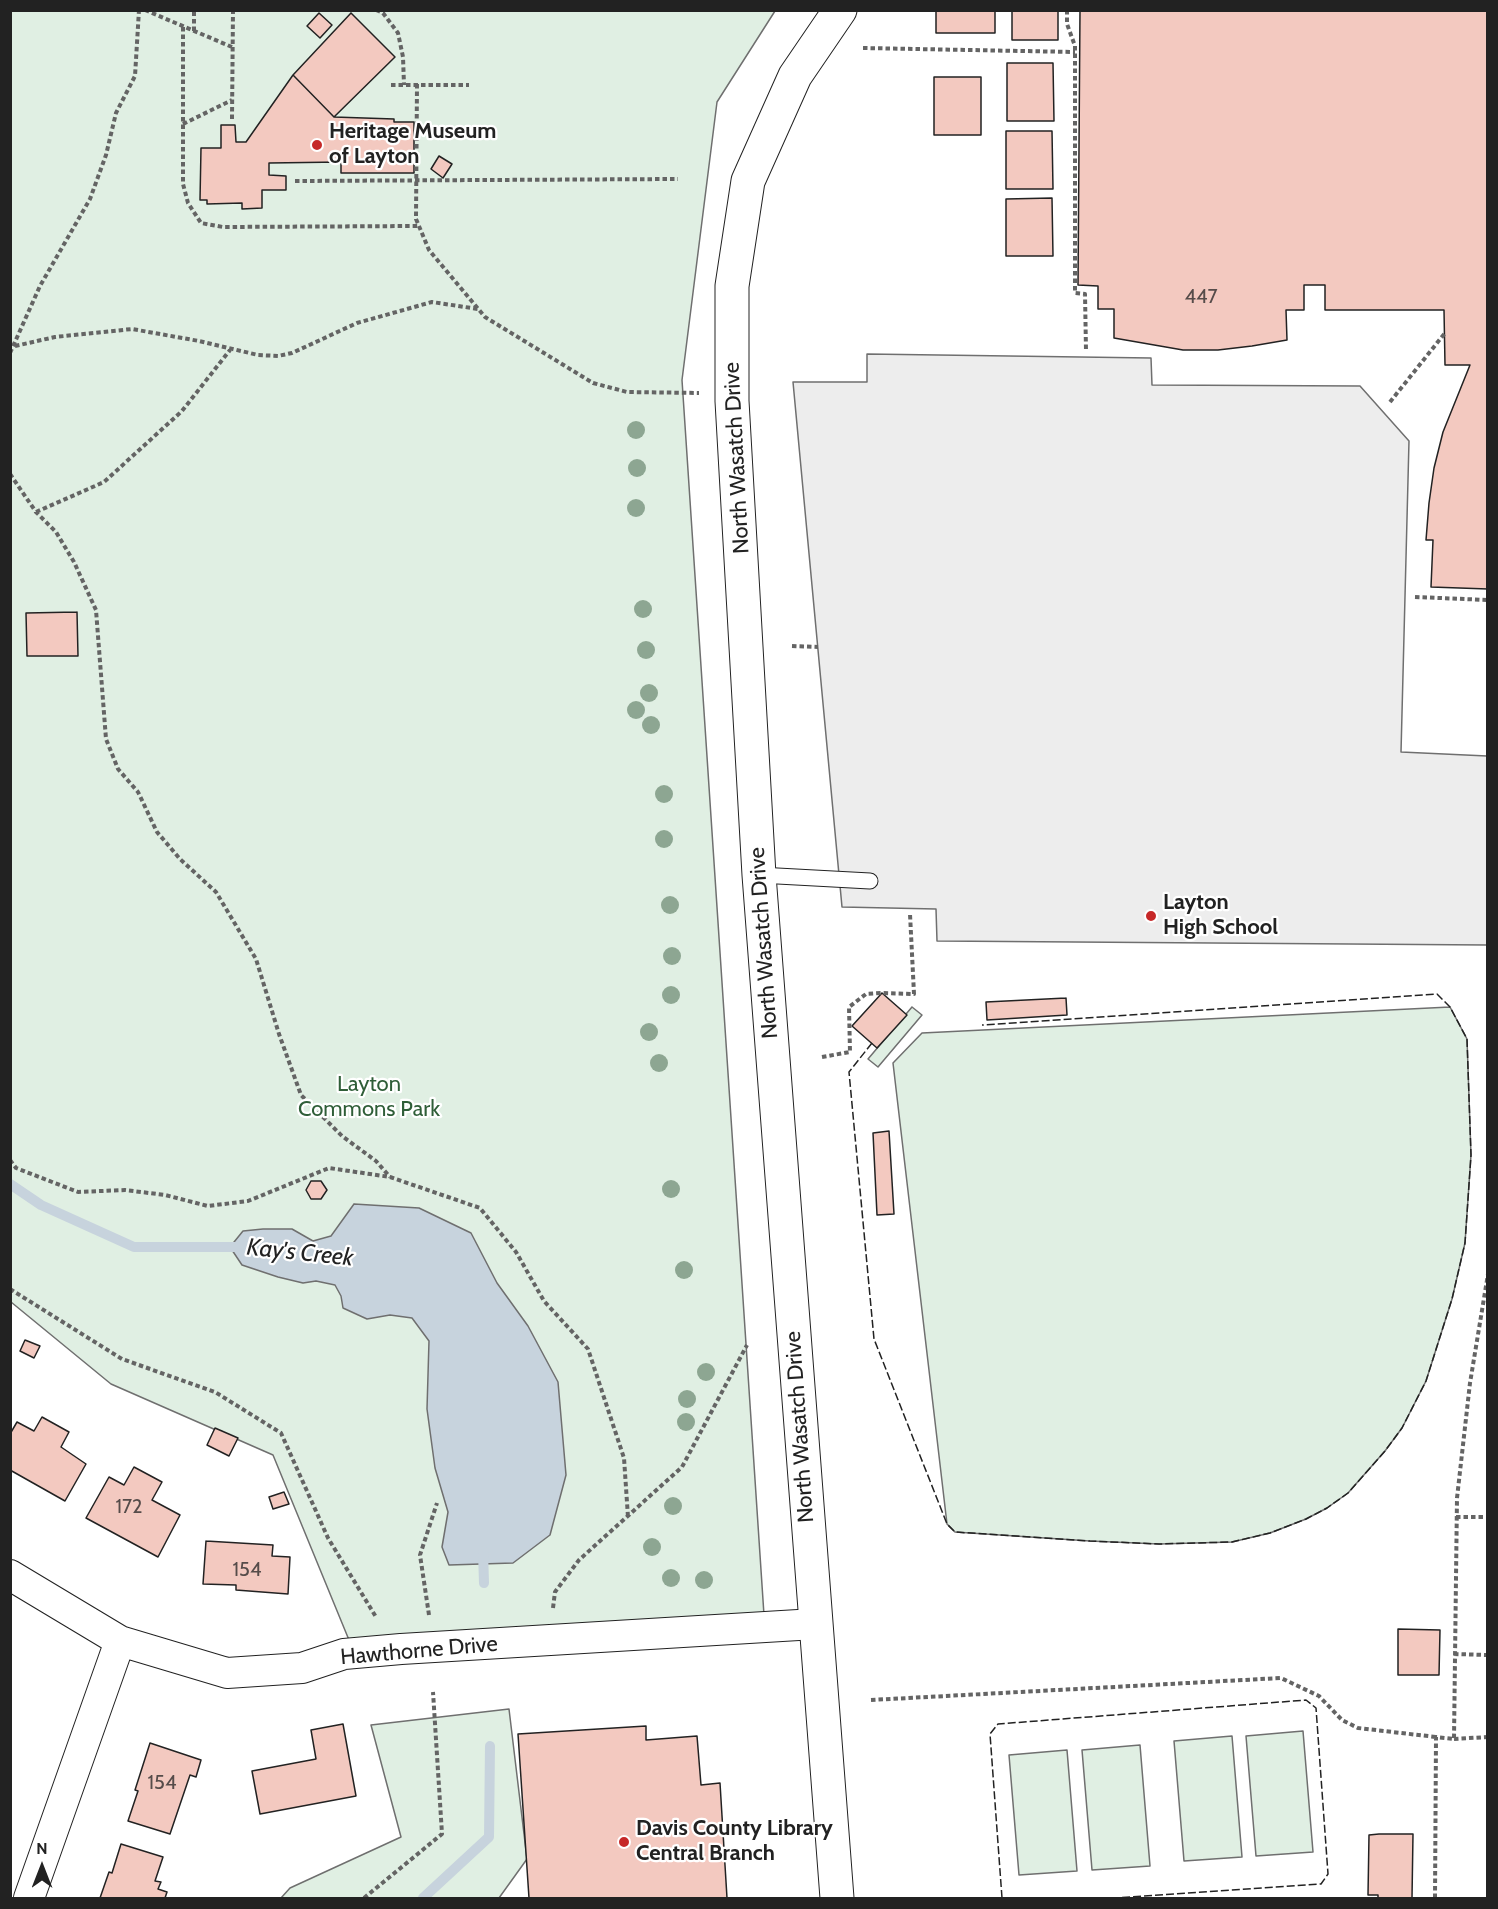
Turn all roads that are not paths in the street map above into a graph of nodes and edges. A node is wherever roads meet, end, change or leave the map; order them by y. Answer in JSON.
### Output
{"nodes":[{"id":1,"x":840,"y":10,"type":"edge"},
{"id":2,"x":759,"y":874,"type":"junction"},
{"id":3,"x":870,"y":881,"type":"dead end"},
{"id":4,"x":10,"y":1575,"type":"edge"},
{"id":5,"x":815,"y":1624,"type":"junction"},
{"id":6,"x":120,"y":1641,"type":"junction"},
{"id":7,"x":29,"y":1899,"type":"edge"},
{"id":8,"x":837,"y":1899,"type":"edge"}],
"edges":[{"from":1,"to":2,"type":"street","name":"North Wasatch Drive"},
{"from":2,"to":3,"type":"lane"},
{"from":2,"to":5,"type":"street","name":"North Wasatch Drive"},
{"from":4,"to":6,"type":"street","name":"Hawthorne Drive"},
{"from":5,"to":6,"type":"street","name":"Hawthorne Drive"},
{"from":5,"to":8,"type":"street","name":"North Wasatch Drive"},
{"from":6,"to":7,"type":"street"}]}
